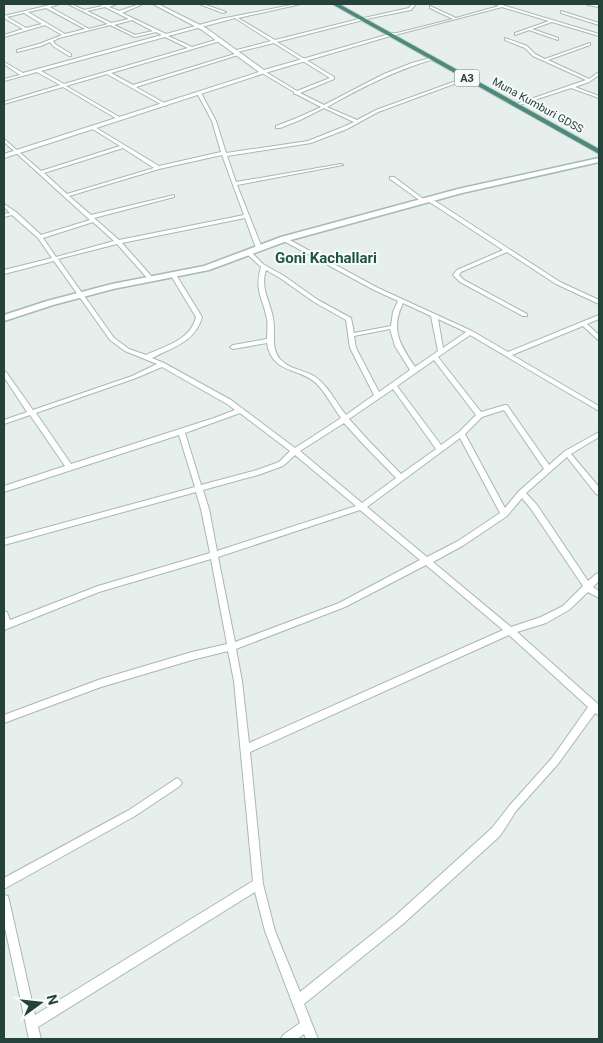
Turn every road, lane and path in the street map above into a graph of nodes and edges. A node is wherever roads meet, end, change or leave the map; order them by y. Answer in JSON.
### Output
{"nodes":[{"id":1,"x":56,"y":4,"type":"edge"},
{"id":2,"x":69,"y":4,"type":"edge"},
{"id":3,"x":100,"y":4,"type":"edge"},
{"id":4,"x":116,"y":4,"type":"edge"},
{"id":5,"x":142,"y":4,"type":"edge"},
{"id":6,"x":155,"y":4,"type":"edge"},
{"id":7,"x":201,"y":4,"type":"edge"},
{"id":8,"x":300,"y":4,"type":"edge"},
{"id":9,"x":335,"y":4,"type":"edge"},
{"id":10,"x":340,"y":4,"type":"edge"},
{"id":11,"x":414,"y":4,"type":"edge"},
{"id":12,"x":496,"y":4,"type":"edge"},
{"id":13,"x":512,"y":4,"type":"edge"},
{"id":14,"x":588,"y":4,"type":"edge"},
{"id":15,"x":227,"y":5,"type":"dead end"},
{"id":16,"x":30,"y":6,"type":"dead end"},
{"id":17,"x":46,"y":6,"type":"junction"},
{"id":18,"x":105,"y":6,"type":"junction"},
{"id":19,"x":503,"y":6,"type":"junction"},
{"id":20,"x":599,"y":6,"type":"edge"},
{"id":21,"x":431,"y":7,"type":"dead end"},
{"id":22,"x":35,"y":9,"type":"junction"},
{"id":23,"x":84,"y":11,"type":"junction"},
{"id":24,"x":25,"y":12,"type":"junction"},
{"id":25,"x":118,"y":12,"type":"junction"},
{"id":26,"x":224,"y":12,"type":"junction"},
{"id":27,"x":562,"y":12,"type":"dead end"},
{"id":28,"x":572,"y":15,"type":"junction"},
{"id":29,"x":4,"y":17,"type":"edge"},
{"id":30,"x":235,"y":17,"type":"junction"},
{"id":31,"x":456,"y":18,"type":"junction"},
{"id":32,"x":364,"y":19,"type":"junction"},
{"id":33,"x":134,"y":20,"type":"junction"},
{"id":34,"x":221,"y":20,"type":"junction"},
{"id":35,"x":553,"y":21,"type":"junction"},
{"id":36,"x":45,"y":24,"type":"junction"},
{"id":37,"x":599,"y":24,"type":"edge"},
{"id":38,"x":110,"y":25,"type":"junction"},
{"id":39,"x":199,"y":26,"type":"junction"},
{"id":40,"x":575,"y":28,"type":"junction"},
{"id":41,"x":25,"y":29,"type":"junction"},
{"id":42,"x":528,"y":29,"type":"junction"},
{"id":43,"x":90,"y":30,"type":"junction"},
{"id":44,"x":156,"y":31,"type":"junction"},
{"id":45,"x":516,"y":34,"type":"dead end"},
{"id":46,"x":393,"y":35,"type":"junction"},
{"id":47,"x":599,"y":35,"type":"edge"},
{"id":48,"x":4,"y":36,"type":"edge"},
{"id":49,"x":66,"y":36,"type":"junction"},
{"id":50,"x":165,"y":36,"type":"junction"},
{"id":51,"x":557,"y":38,"type":"dead end"},
{"id":52,"x":506,"y":39,"type":"dead end"},
{"id":53,"x":219,"y":40,"type":"junction"},
{"id":54,"x":51,"y":41,"type":"junction"},
{"id":55,"x":274,"y":42,"type":"junction"},
{"id":56,"x":589,"y":44,"type":"dead end"},
{"id":57,"x":191,"y":48,"type":"junction"},
{"id":58,"x":18,"y":51,"type":"dead end"},
{"id":59,"x":236,"y":53,"type":"junction"},
{"id":60,"x":70,"y":55,"type":"dead end"},
{"id":61,"x":433,"y":58,"type":"junction"},
{"id":62,"x":305,"y":60,"type":"junction"},
{"id":63,"x":545,"y":60,"type":"junction"},
{"id":64,"x":4,"y":63,"type":"edge"},
{"id":65,"x":38,"y":71,"type":"junction"},
{"id":66,"x":264,"y":72,"type":"junction"},
{"id":67,"x":108,"y":73,"type":"junction"},
{"id":68,"x":599,"y":73,"type":"edge"},
{"id":69,"x":23,"y":75,"type":"junction"},
{"id":70,"x":468,"y":78,"type":"junction"},
{"id":71,"x":4,"y":80,"type":"edge"},
{"id":72,"x":589,"y":80,"type":"junction"},
{"id":73,"x":64,"y":87,"type":"junction"},
{"id":74,"x":132,"y":87,"type":"junction"},
{"id":75,"x":572,"y":87,"type":"junction"},
{"id":76,"x":199,"y":93,"type":"junction"},
{"id":77,"x":295,"y":93,"type":"junction"},
{"id":78,"x":599,"y":97,"type":"edge"},
{"id":79,"x":4,"y":103,"type":"edge"},
{"id":80,"x":520,"y":104,"type":"junction"},
{"id":81,"x":165,"y":105,"type":"junction"},
{"id":82,"x":323,"y":107,"type":"junction"},
{"id":83,"x":120,"y":119,"type":"junction"},
{"id":84,"x":358,"y":122,"type":"junction"},
{"id":85,"x":92,"y":127,"type":"junction"},
{"id":86,"x":278,"y":127,"type":"dead end"},
{"id":87,"x":4,"y":140,"type":"edge"},
{"id":88,"x":123,"y":146,"type":"junction"},
{"id":89,"x":599,"y":148,"type":"edge"},
{"id":90,"x":16,"y":152,"type":"junction"},
{"id":91,"x":599,"y":152,"type":"edge"},
{"id":92,"x":224,"y":154,"type":"junction"},
{"id":93,"x":4,"y":156,"type":"edge"},
{"id":94,"x":599,"y":160,"type":"edge"},
{"id":95,"x":341,"y":165,"type":"dead end"},
{"id":96,"x":158,"y":168,"type":"junction"},
{"id":97,"x":40,"y":174,"type":"junction"},
{"id":98,"x":392,"y":178,"type":"dead end"},
{"id":99,"x":234,"y":184,"type":"junction"},
{"id":100,"x":66,"y":195,"type":"junction"},
{"id":101,"x":172,"y":196,"type":"dead end"},
{"id":102,"x":427,"y":200,"type":"junction"},
{"id":103,"x":4,"y":205,"type":"edge"},
{"id":104,"x":14,"y":213,"type":"junction"},
{"id":105,"x":4,"y":216,"type":"edge"},
{"id":106,"x":246,"y":216,"type":"junction"},
{"id":107,"x":92,"y":218,"type":"junction"},
{"id":108,"x":40,"y":237,"type":"junction"},
{"id":109,"x":284,"y":239,"type":"junction"},
{"id":110,"x":118,"y":242,"type":"junction"},
{"id":111,"x":260,"y":248,"type":"junction"},
{"id":112,"x":505,"y":250,"type":"junction"},
{"id":113,"x":249,"y":253,"type":"junction"},
{"id":114,"x":56,"y":259,"type":"junction"},
{"id":115,"x":264,"y":266,"type":"junction"},
{"id":116,"x":4,"y":272,"type":"edge"},
{"id":117,"x":173,"y":274,"type":"junction"},
{"id":118,"x":150,"y":279,"type":"junction"},
{"id":119,"x":80,"y":295,"type":"junction"},
{"id":120,"x":401,"y":301,"type":"junction"},
{"id":121,"x":599,"y":302,"type":"edge"},
{"id":122,"x":434,"y":316,"type":"junction"},
{"id":123,"x":525,"y":316,"type":"dead end"},
{"id":124,"x":599,"y":317,"type":"edge"},
{"id":125,"x":4,"y":318,"type":"edge"},
{"id":126,"x":583,"y":324,"type":"junction"},
{"id":127,"x":393,"y":327,"type":"junction"},
{"id":128,"x":470,"y":332,"type":"junction"},
{"id":129,"x":352,"y":335,"type":"junction"},
{"id":130,"x":599,"y":338,"type":"edge"},
{"id":131,"x":268,"y":341,"type":"junction"},
{"id":132,"x":233,"y":347,"type":"dead end"},
{"id":133,"x":441,"y":352,"type":"junction"},
{"id":134,"x":508,"y":354,"type":"junction"},
{"id":135,"x":434,"y":356,"type":"junction"},
{"id":136,"x":146,"y":358,"type":"junction"},
{"id":137,"x":162,"y":364,"type":"junction"},
{"id":138,"x":414,"y":371,"type":"junction"},
{"id":139,"x":4,"y":373,"type":"edge"},
{"id":140,"x":393,"y":385,"type":"junction"},
{"id":141,"x":378,"y":396,"type":"junction"},
{"id":142,"x":599,"y":409,"type":"edge"},
{"id":143,"x":241,"y":410,"type":"junction"},
{"id":144,"x":32,"y":412,"type":"junction"},
{"id":145,"x":480,"y":415,"type":"junction"},
{"id":146,"x":345,"y":419,"type":"junction"},
{"id":147,"x":4,"y":422,"type":"edge"},
{"id":148,"x":180,"y":431,"type":"junction"},
{"id":149,"x":461,"y":434,"type":"junction"},
{"id":150,"x":599,"y":434,"type":"edge"},
{"id":151,"x":440,"y":449,"type":"junction"},
{"id":152,"x":295,"y":451,"type":"junction"},
{"id":153,"x":567,"y":453,"type":"junction"},
{"id":154,"x":70,"y":468,"type":"junction"},
{"id":155,"x":548,"y":470,"type":"junction"},
{"id":156,"x":401,"y":478,"type":"junction"},
{"id":157,"x":198,"y":488,"type":"junction"},
{"id":158,"x":4,"y":489,"type":"edge"},
{"id":159,"x":599,"y":492,"type":"edge"},
{"id":160,"x":522,"y":494,"type":"junction"},
{"id":161,"x":361,"y":507,"type":"junction"},
{"id":162,"x":504,"y":514,"type":"junction"},
{"id":163,"x":4,"y":542,"type":"edge"},
{"id":164,"x":213,"y":555,"type":"junction"},
{"id":165,"x":427,"y":562,"type":"junction"},
{"id":166,"x":599,"y":576,"type":"edge"},
{"id":167,"x":588,"y":587,"type":"junction"},
{"id":168,"x":599,"y":595,"type":"edge"},
{"id":169,"x":4,"y":614,"type":"edge"},
{"id":170,"x":5,"y":626,"type":"edge"},
{"id":171,"x":508,"y":632,"type":"junction"},
{"id":172,"x":231,"y":647,"type":"junction"},
{"id":173,"x":597,"y":709,"type":"edge"},
{"id":174,"x":4,"y":719,"type":"edge"},
{"id":175,"x":245,"y":749,"type":"junction"},
{"id":176,"x":177,"y":783,"type":"dead end"},
{"id":177,"x":4,"y":884,"type":"edge"},
{"id":178,"x":258,"y":884,"type":"junction"},
{"id":179,"x":4,"y":900,"type":"edge"},
{"id":180,"x":298,"y":1001,"type":"junction"},
{"id":181,"x":32,"y":1024,"type":"junction"},
{"id":182,"x":307,"y":1025,"type":"junction"},
{"id":183,"x":35,"y":1039,"type":"edge"},
{"id":184,"x":287,"y":1039,"type":"edge"},
{"id":185,"x":312,"y":1039,"type":"edge"}],
"edges":[{"from":1,"to":17,"type":"street"},
{"from":2,"to":23,"type":"street"},
{"from":3,"to":18,"type":"street"},
{"from":4,"to":18,"type":"street"},
{"from":5,"to":25,"type":"street"},
{"from":6,"to":39,"type":"street"},
{"from":7,"to":26,"type":"street"},
{"from":8,"to":30,"type":"street"},
{"from":9,"to":32,"type":"highway","name":"Muna Kumburi GDSS","number":"A3"},
{"from":10,"to":32,"type":"highway","name":"Muna Kumburi GDSS","number":"A3"},
{"from":11,"to":32,"type":"street"},
{"from":12,"to":19,"type":"street"},
{"from":13,"to":19,"type":"street"},
{"from":14,"to":20,"type":"street"},
{"from":15,"to":26,"type":"street"},
{"from":16,"to":22,"type":"street"},
{"from":17,"to":22,"type":"street"},
{"from":17,"to":43,"type":"street"},
{"from":18,"to":23,"type":"street"},
{"from":18,"to":25,"type":"street"},
{"from":19,"to":31,"type":"street"},
{"from":19,"to":35,"type":"street"},
{"from":21,"to":31,"type":"street"},
{"from":22,"to":24,"type":"street"},
{"from":23,"to":38,"type":"street"},
{"from":24,"to":29,"type":"street"},
{"from":24,"to":36,"type":"street"},
{"from":25,"to":33,"type":"street"},
{"from":26,"to":34,"type":"street"},
{"from":27,"to":28,"type":"street"},
{"from":28,"to":35,"type":"street"},
{"from":28,"to":37,"type":"street"},
{"from":29,"to":41,"type":"street"},
{"from":30,"to":34,"type":"street"},
{"from":30,"to":55,"type":"street"},
{"from":31,"to":46,"type":"street"},
{"from":32,"to":46,"type":"highway","name":"Muna Kumburi GDSS","number":"A3"},
{"from":32,"to":55,"type":"street"},
{"from":33,"to":38,"type":"street"},
{"from":33,"to":44,"type":"street"},
{"from":34,"to":39,"type":"street"},
{"from":35,"to":40,"type":"street"},
{"from":35,"to":42,"type":"street"},
{"from":36,"to":41,"type":"street"},
{"from":36,"to":49,"type":"street"},
{"from":37,"to":40,"type":"street"},
{"from":38,"to":43,"type":"street"},
{"from":38,"to":44,"type":"street"},
{"from":39,"to":50,"type":"street"},
{"from":39,"to":53,"type":"street"},
{"from":40,"to":47,"type":"street"},
{"from":41,"to":48,"type":"street"},
{"from":42,"to":45,"type":"street"},
{"from":42,"to":51,"type":"street"},
{"from":43,"to":49,"type":"street"},
{"from":44,"to":50,"type":"street"},
{"from":46,"to":61,"type":"highway","name":"Muna Kumburi GDSS","number":"A3"},
{"from":46,"to":62,"type":"street"},
{"from":46,"to":80,"type":"highway","name":"Muna Kumburi GDSS","number":"A3"},
{"from":49,"to":54,"type":"street"},
{"from":50,"to":57,"type":"street"},
{"from":50,"to":65,"type":"street"},
{"from":52,"to":63,"type":"street"},
{"from":53,"to":57,"type":"street"},
{"from":53,"to":59,"type":"street"},
{"from":54,"to":58,"type":"street"},
{"from":54,"to":60,"type":"street"},
{"from":55,"to":59,"type":"street"},
{"from":55,"to":62,"type":"street"},
{"from":56,"to":63,"type":"street"},
{"from":57,"to":67,"type":"street"},
{"from":59,"to":66,"type":"street"},
{"from":59,"to":74,"type":"street"},
{"from":61,"to":70,"type":"highway","name":"Muna Kumburi GDSS","number":"A3"},
{"from":61,"to":82,"type":"street"},
{"from":62,"to":66,"type":"street"},
{"from":62,"to":77,"type":"street"},
{"from":63,"to":72,"type":"street"},
{"from":64,"to":69,"type":"street"},
{"from":65,"to":69,"type":"street"},
{"from":65,"to":73,"type":"street"},
{"from":66,"to":76,"type":"street"},
{"from":66,"to":77,"type":"street"},
{"from":67,"to":73,"type":"street"},
{"from":67,"to":74,"type":"street"},
{"from":68,"to":72,"type":"street"},
{"from":69,"to":71,"type":"street"},
{"from":70,"to":84,"type":"street"},
{"from":70,"to":91,"type":"highway","name":"Muna Kumburi GDSS","number":"A3"},
{"from":72,"to":75,"type":"street"},
{"from":73,"to":79,"type":"street"},
{"from":73,"to":83,"type":"street"},
{"from":74,"to":81,"type":"street"},
{"from":75,"to":78,"type":"street"},
{"from":75,"to":80,"type":"street"},
{"from":76,"to":81,"type":"street"},
{"from":76,"to":92,"type":"street"},
{"from":77,"to":82,"type":"street"},
{"from":80,"to":89,"type":"highway","name":"Muna Kumburi GDSS","number":"A3"},
{"from":81,"to":83,"type":"street"},
{"from":82,"to":84,"type":"street"},
{"from":82,"to":86,"type":"street"},
{"from":83,"to":85,"type":"street"},
{"from":84,"to":92,"type":"street"},
{"from":85,"to":88,"type":"street"},
{"from":85,"to":90,"type":"street"},
{"from":87,"to":90,"type":"street"},
{"from":88,"to":96,"type":"street"},
{"from":88,"to":97,"type":"street"},
{"from":90,"to":93,"type":"street"},
{"from":90,"to":97,"type":"street"},
{"from":92,"to":96,"type":"street"},
{"from":92,"to":99,"type":"street"},
{"from":94,"to":102,"type":"main road"},
{"from":95,"to":99,"type":"street"},
{"from":96,"to":100,"type":"street"},
{"from":97,"to":100,"type":"street"},
{"from":98,"to":102,"type":"street"},
{"from":99,"to":106,"type":"street"},
{"from":100,"to":107,"type":"street"},
{"from":101,"to":107,"type":"street"},
{"from":102,"to":109,"type":"main road"},
{"from":102,"to":112,"type":"street"},
{"from":103,"to":104,"type":"street"},
{"from":104,"to":105,"type":"street"},
{"from":104,"to":108,"type":"street"},
{"from":106,"to":110,"type":"street"},
{"from":106,"to":111,"type":"street"},
{"from":107,"to":108,"type":"street"},
{"from":107,"to":110,"type":"street"},
{"from":108,"to":114,"type":"street"},
{"from":109,"to":111,"type":"main road"},
{"from":109,"to":120,"type":"street"},
{"from":110,"to":114,"type":"street"},
{"from":110,"to":118,"type":"street"},
{"from":111,"to":113,"type":"main road"},
{"from":112,"to":121,"type":"street"},
{"from":112,"to":123,"type":"street"},
{"from":113,"to":115,"type":"street"},
{"from":113,"to":117,"type":"main road"},
{"from":114,"to":116,"type":"street"},
{"from":114,"to":119,"type":"street"},
{"from":115,"to":129,"type":"street"},
{"from":115,"to":131,"type":"street"},
{"from":117,"to":118,"type":"main road"},
{"from":117,"to":136,"type":"street"},
{"from":118,"to":119,"type":"main road"},
{"from":119,"to":125,"type":"main road"},
{"from":119,"to":136,"type":"street"},
{"from":120,"to":122,"type":"street"},
{"from":120,"to":127,"type":"street"},
{"from":122,"to":128,"type":"street"},
{"from":122,"to":133,"type":"street"},
{"from":124,"to":126,"type":"street"},
{"from":126,"to":130,"type":"street"},
{"from":126,"to":134,"type":"street"},
{"from":127,"to":129,"type":"street"},
{"from":127,"to":138,"type":"street"},
{"from":128,"to":133,"type":"street"},
{"from":128,"to":134,"type":"street"},
{"from":129,"to":141,"type":"street"},
{"from":131,"to":132,"type":"street"},
{"from":131,"to":146,"type":"street"},
{"from":133,"to":135,"type":"street"},
{"from":134,"to":142,"type":"street"},
{"from":135,"to":138,"type":"street"},
{"from":135,"to":145,"type":"street"},
{"from":136,"to":137,"type":"street"},
{"from":137,"to":143,"type":"street"},
{"from":137,"to":144,"type":"street"},
{"from":138,"to":140,"type":"street"},
{"from":139,"to":144,"type":"street"},
{"from":140,"to":141,"type":"street"},
{"from":140,"to":151,"type":"street"},
{"from":141,"to":146,"type":"street"},
{"from":143,"to":148,"type":"street"},
{"from":143,"to":152,"type":"street"},
{"from":144,"to":147,"type":"street"},
{"from":144,"to":154,"type":"street"},
{"from":145,"to":149,"type":"street"},
{"from":145,"to":155,"type":"street"},
{"from":146,"to":152,"type":"street"},
{"from":146,"to":156,"type":"street"},
{"from":148,"to":154,"type":"street"},
{"from":148,"to":157,"type":"street"},
{"from":149,"to":151,"type":"street"},
{"from":149,"to":162,"type":"street"},
{"from":150,"to":153,"type":"street"},
{"from":151,"to":156,"type":"street"},
{"from":152,"to":157,"type":"street"},
{"from":152,"to":161,"type":"street"},
{"from":153,"to":155,"type":"street"},
{"from":153,"to":159,"type":"street"},
{"from":154,"to":158,"type":"street"},
{"from":155,"to":160,"type":"street"},
{"from":156,"to":161,"type":"street"},
{"from":157,"to":163,"type":"street"},
{"from":157,"to":164,"type":"street"},
{"from":160,"to":162,"type":"street"},
{"from":160,"to":167,"type":"street"},
{"from":161,"to":164,"type":"street"},
{"from":161,"to":165,"type":"street"},
{"from":162,"to":165,"type":"street"},
{"from":164,"to":170,"type":"street"},
{"from":164,"to":172,"type":"street"},
{"from":165,"to":171,"type":"street"},
{"from":165,"to":172,"type":"street"},
{"from":166,"to":167,"type":"street"},
{"from":167,"to":168,"type":"street"},
{"from":167,"to":171,"type":"street"},
{"from":169,"to":170,"type":"street"},
{"from":171,"to":173,"type":"street"},
{"from":171,"to":175,"type":"street"},
{"from":172,"to":174,"type":"street"},
{"from":172,"to":175,"type":"street"},
{"from":173,"to":180,"type":"street"},
{"from":175,"to":178,"type":"street"},
{"from":176,"to":177,"type":"street"},
{"from":178,"to":180,"type":"street"},
{"from":178,"to":181,"type":"street"},
{"from":179,"to":181,"type":"street"},
{"from":180,"to":182,"type":"street"},
{"from":181,"to":183,"type":"street"},
{"from":182,"to":184,"type":"street"},
{"from":182,"to":185,"type":"street"}]}
